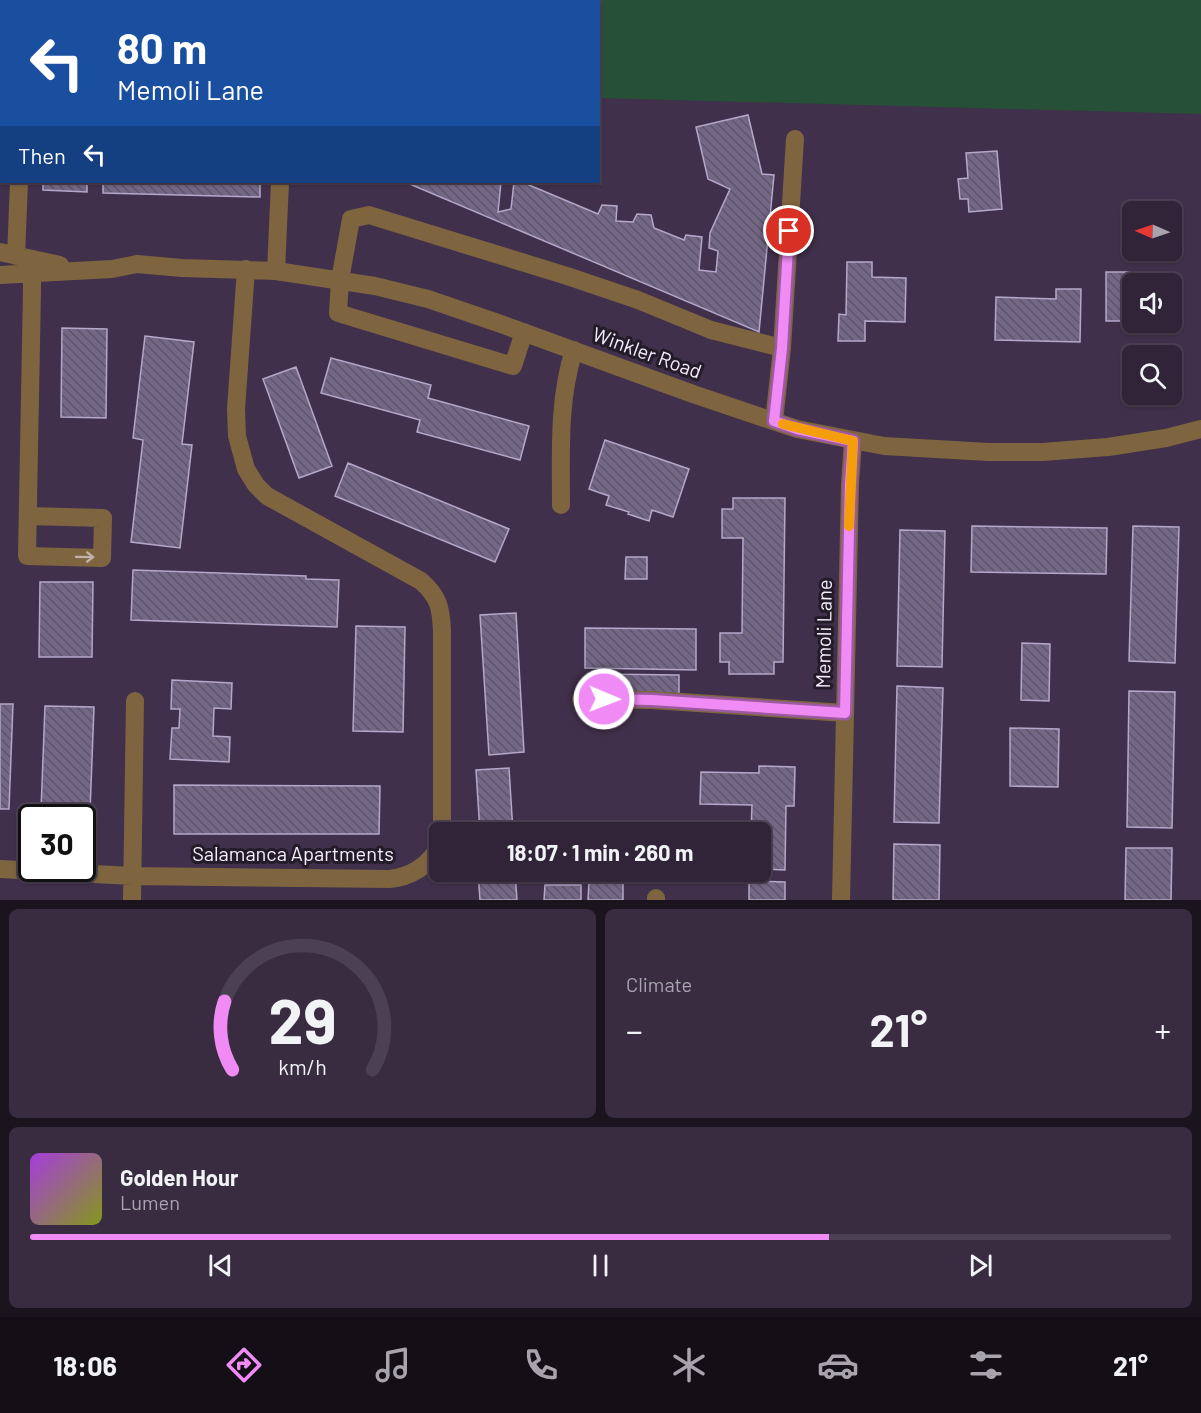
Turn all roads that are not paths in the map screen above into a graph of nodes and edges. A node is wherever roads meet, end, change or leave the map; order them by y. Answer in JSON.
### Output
{"nodes":[{"id":1,"x":795,"y":139,"type":"dead end"},
{"id":2,"x":19,"y":183,"type":"edge"},
{"id":3,"x":280,"y":183,"type":"edge"},
{"id":4,"x":8,"y":254,"type":"edge"},
{"id":5,"x":246,"y":269,"type":"junction"},
{"id":6,"x":82,"y":270,"type":"junction"},
{"id":7,"x":276,"y":271,"type":"junction"},
{"id":8,"x":32,"y":273,"type":"junction"},
{"id":9,"x":0,"y":275,"type":"edge"},
{"id":10,"x":340,"y":279,"type":"junction"},
{"id":11,"x":524,"y":332,"type":"junction"},
{"id":12,"x":782,"y":348,"type":"junction"},
{"id":13,"x":574,"y":350,"type":"junction"},
{"id":14,"x":774,"y":421,"type":"junction"},
{"id":15,"x":1201,"y":429,"type":"edge"},
{"id":16,"x":853,"y":441,"type":"junction"},
{"id":17,"x":561,"y":505,"type":"dead end"},
{"id":18,"x":28,"y":516,"type":"junction"},
{"id":19,"x":580,"y":699,"type":"dead end"},
{"id":20,"x":135,"y":701,"type":"dead end"},
{"id":21,"x":845,"y":713,"type":"junction"},
{"id":22,"x":442,"y":822,"type":"edge"},
{"id":23,"x":429,"y":861,"type":"edge"},
{"id":24,"x":0,"y":870,"type":"edge"},
{"id":25,"x":132,"y":876,"type":"junction"},
{"id":26,"x":132,"y":900,"type":"edge"},
{"id":27,"x":841,"y":900,"type":"edge"}],
"edges":[{"from":1,"to":12,"type":"street"},
{"from":2,"to":4,"type":"street"},
{"from":3,"to":7,"type":"street"},
{"from":4,"to":6,"type":"street","name":"Winkler Road"},
{"from":5,"to":6,"type":"street","name":"Winkler Road"},
{"from":5,"to":7,"type":"street","name":"Winkler Road"},
{"from":5,"to":22,"type":"street"},
{"from":6,"to":8,"type":"street","name":"Winkler Road"},
{"from":7,"to":10,"type":"street","name":"Winkler Road"},
{"from":8,"to":9,"type":"street","name":"Winkler Road"},
{"from":8,"to":18,"type":"street"},
{"from":10,"to":11,"type":"street","name":"Winkler Road"},
{"from":10,"to":11,"type":"street"},
{"from":10,"to":12,"type":"street"},
{"from":11,"to":13,"type":"street","name":"Winkler Road"},
{"from":12,"to":14,"type":"street"},
{"from":13,"to":14,"type":"street","name":"Winkler Road"},
{"from":13,"to":17,"type":"street"},
{"from":14,"to":16,"type":"street","name":"Winkler Road"},
{"from":15,"to":16,"type":"street","name":"Winkler Road"},
{"from":16,"to":21,"type":"street","name":"Memoli Lane"},
{"from":18,"to":18,"type":"street","one_way":true},
{"from":19,"to":21,"type":"street"},
{"from":20,"to":25,"type":"street"},
{"from":21,"to":27,"type":"street","name":"Memoli Lane"},
{"from":23,"to":25,"type":"street","name":"Salamanca Apartments"},
{"from":24,"to":25,"type":"street","name":"Salamanca Apartments"},
{"from":25,"to":26,"type":"street"}]}
